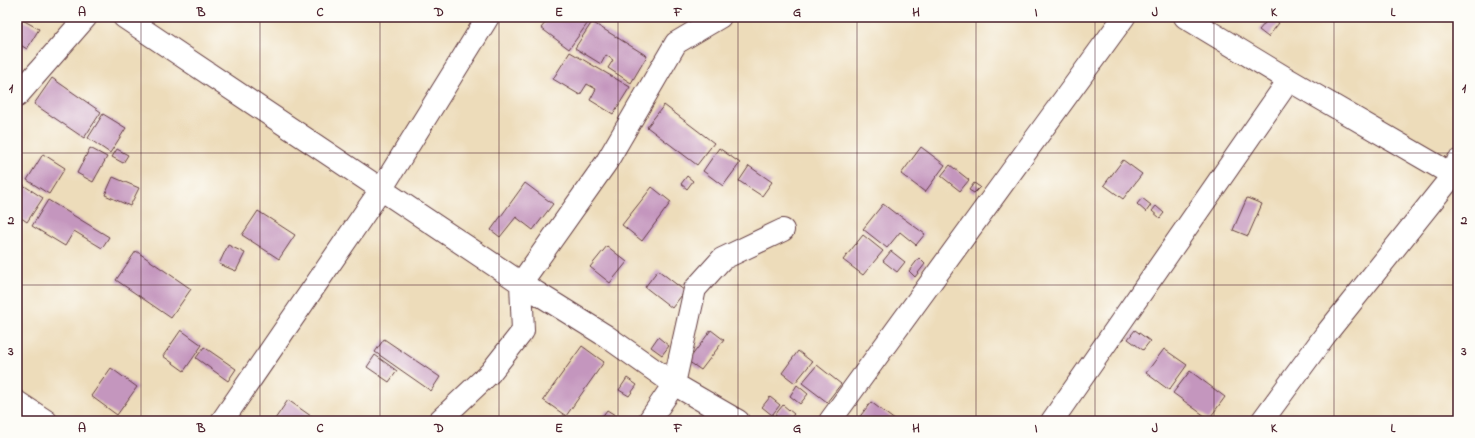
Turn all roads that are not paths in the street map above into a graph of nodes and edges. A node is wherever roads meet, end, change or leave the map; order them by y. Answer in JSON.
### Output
{"nodes":[{"id":1,"x":86,"y":17,"type":"edge"},
{"id":2,"x":124,"y":17,"type":"edge"},
{"id":3,"x":488,"y":17,"type":"edge"},
{"id":4,"x":720,"y":17,"type":"edge"},
{"id":5,"x":1124,"y":17,"type":"edge"},
{"id":6,"x":1185,"y":17,"type":"edge"},
{"id":7,"x":1289,"y":80,"type":"junction"},
{"id":8,"x":17,"y":96,"type":"edge"},
{"id":9,"x":1456,"y":171,"type":"edge"},
{"id":10,"x":382,"y":188,"type":"junction"},
{"id":11,"x":783,"y":230,"type":"dead end"},
{"id":12,"x":521,"y":283,"type":"junction"},
{"id":13,"x":674,"y":384,"type":"junction"},
{"id":14,"x":19,"y":408,"type":"edge"},
{"id":15,"x":46,"y":421,"type":"edge"},
{"id":16,"x":222,"y":421,"type":"edge"},
{"id":17,"x":439,"y":421,"type":"edge"},
{"id":18,"x":648,"y":421,"type":"edge"},
{"id":19,"x":738,"y":421,"type":"edge"},
{"id":20,"x":830,"y":421,"type":"edge"},
{"id":21,"x":1052,"y":421,"type":"edge"},
{"id":22,"x":1263,"y":421,"type":"edge"}],
"edges":[{"from":1,"to":8,"type":"street"},
{"from":2,"to":10,"type":"street"},
{"from":3,"to":10,"type":"street"},
{"from":4,"to":12,"type":"street"},
{"from":5,"to":20,"type":"street"},
{"from":6,"to":7,"type":"street"},
{"from":7,"to":9,"type":"street"},
{"from":7,"to":21,"type":"street"},
{"from":9,"to":22,"type":"street"},
{"from":10,"to":12,"type":"street"},
{"from":10,"to":16,"type":"street"},
{"from":11,"to":13,"type":"street"},
{"from":12,"to":13,"type":"street"},
{"from":12,"to":17,"type":"street"},
{"from":13,"to":18,"type":"street"},
{"from":13,"to":19,"type":"street"},
{"from":14,"to":15,"type":"street"}]}
